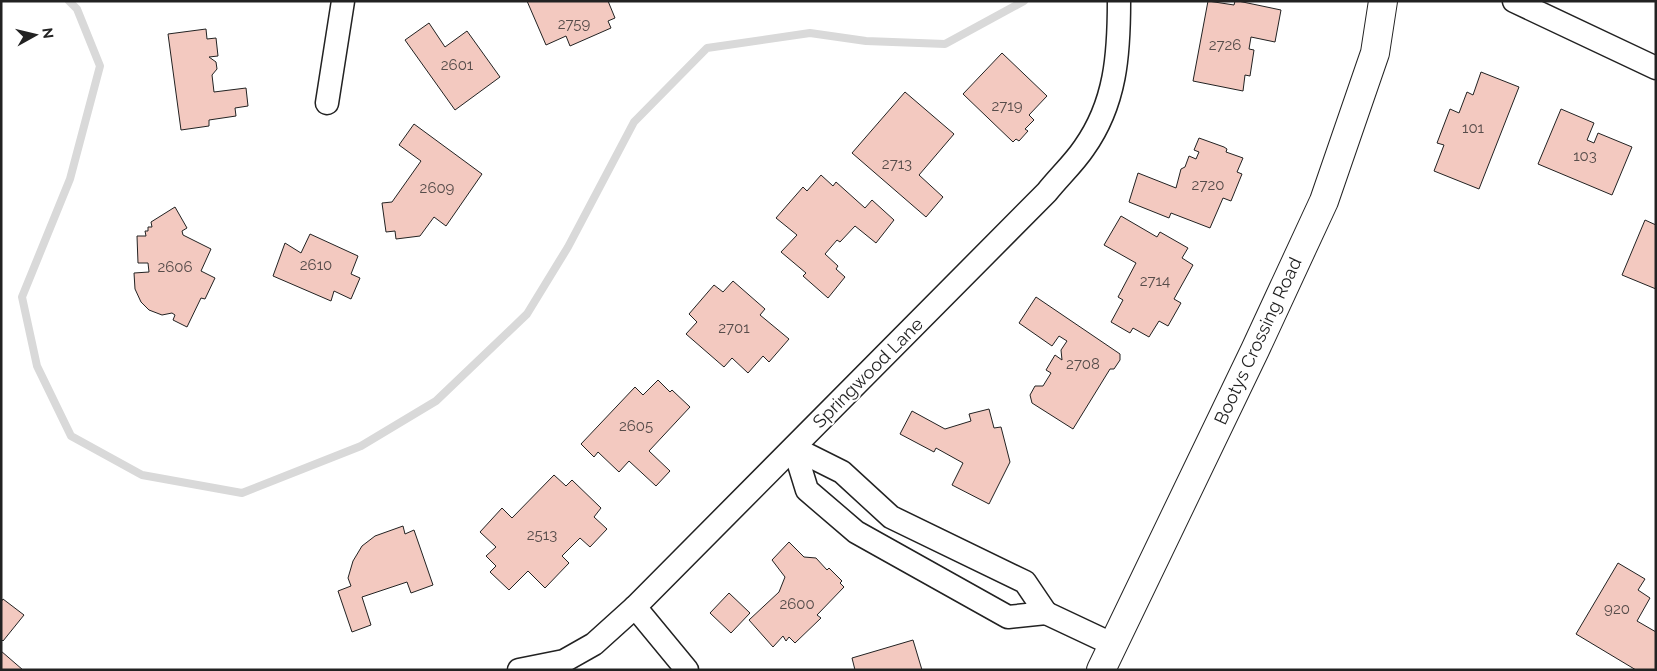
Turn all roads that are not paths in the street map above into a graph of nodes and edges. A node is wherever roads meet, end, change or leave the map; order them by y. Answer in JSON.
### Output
{"nodes":[{"id":1,"x":343,"y":1,"type":"edge"},
{"id":2,"x":1119,"y":1,"type":"edge"},
{"id":3,"x":1383,"y":1,"type":"edge"},
{"id":4,"x":1514,"y":1,"type":"edge"},
{"id":5,"x":1656,"y":68,"type":"edge"},
{"id":6,"x":327,"y":103,"type":"dead end"},
{"id":7,"x":794,"y":448,"type":"junction"},
{"id":8,"x":635,"y":607,"type":"junction"},
{"id":9,"x":1046,"y":613,"type":"junction"},
{"id":10,"x":1114,"y":645,"type":"junction"},
{"id":11,"x":519,"y":670,"type":"edge"},
{"id":12,"x":687,"y":670,"type":"edge"},
{"id":13,"x":1101,"y":670,"type":"edge"}],
"edges":[{"from":1,"to":6,"type":"street"},
{"from":2,"to":7,"type":"street","name":"Springwood Lane"},
{"from":3,"to":10,"type":"street","name":"Bootys Crossing Road"},
{"from":4,"to":5,"type":"street"},
{"from":7,"to":8,"type":"street","name":"Springwood Lane"},
{"from":7,"to":9,"type":"street"},
{"from":7,"to":9,"type":"street"},
{"from":8,"to":11,"type":"street","name":"Springwood Lane"},
{"from":8,"to":12,"type":"street"},
{"from":9,"to":10,"type":"street"},
{"from":10,"to":13,"type":"street","name":"Bootys Crossing Road"}]}
